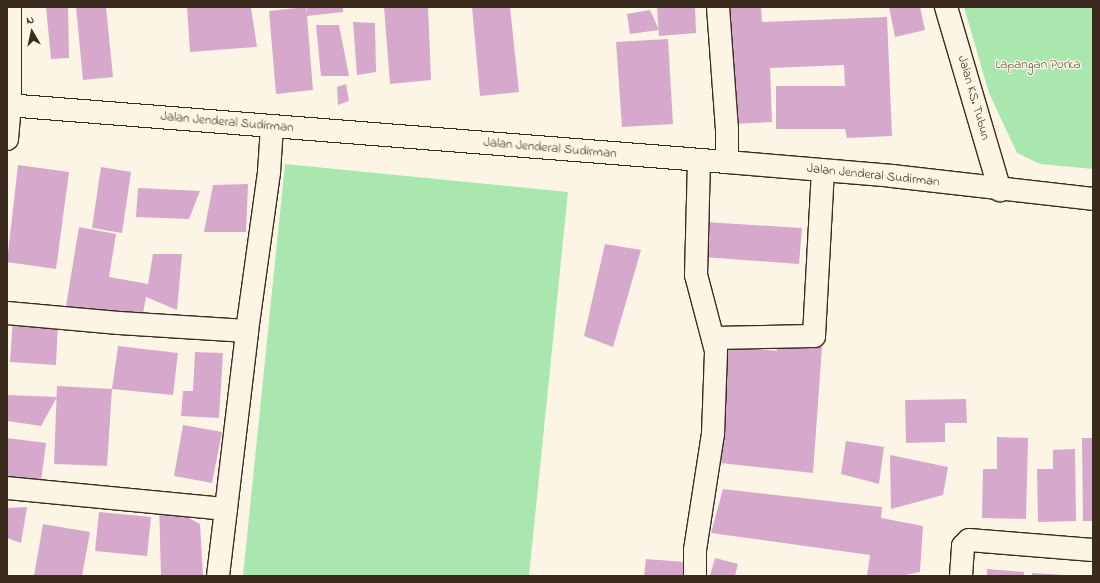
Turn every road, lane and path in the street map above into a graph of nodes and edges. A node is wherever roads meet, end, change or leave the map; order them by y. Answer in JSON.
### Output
{"nodes":[{"id":1,"x":10,"y":7,"type":"edge"},
{"id":2,"x":718,"y":7,"type":"edge"},
{"id":3,"x":946,"y":7,"type":"edge"},
{"id":4,"x":9,"y":105,"type":"edge"},
{"id":5,"x":272,"y":127,"type":"junction"},
{"id":6,"x":7,"y":138,"type":"edge"},
{"id":7,"x":699,"y":161,"type":"junction"},
{"id":8,"x":727,"y":162,"type":"junction"},
{"id":9,"x":824,"y":171,"type":"junction"},
{"id":10,"x":1000,"y":190,"type":"junction"},
{"id":11,"x":1093,"y":199,"type":"edge"},
{"id":12,"x":7,"y":313,"type":"edge"},
{"id":13,"x":247,"y":330,"type":"junction"},
{"id":14,"x":713,"y":338,"type":"junction"},
{"id":15,"x":7,"y":488,"type":"edge"},
{"id":16,"x":226,"y":509,"type":"junction"},
{"id":17,"x":1093,"y":550,"type":"edge"},
{"id":18,"x":218,"y":576,"type":"edge"},
{"id":19,"x":695,"y":576,"type":"edge"},
{"id":20,"x":961,"y":576,"type":"edge"}],
"edges":[{"from":1,"to":4,"type":"street"},
{"from":2,"to":8,"type":"street"},
{"from":3,"to":10,"type":"street","name":"Jalan KS. Tubun"},
{"from":4,"to":5,"type":"street","name":"Jalan Jenderal Sudirman"},
{"from":4,"to":6,"type":"street"},
{"from":5,"to":7,"type":"street","name":"Jalan Jenderal Sudirman"},
{"from":5,"to":13,"type":"street"},
{"from":7,"to":8,"type":"street","name":"Jalan Jenderal Sudirman"},
{"from":7,"to":14,"type":"street"},
{"from":8,"to":9,"type":"street","name":"Jalan Jenderal Sudirman"},
{"from":9,"to":10,"type":"street","name":"Jalan Jenderal Sudirman"},
{"from":9,"to":14,"type":"street"},
{"from":10,"to":11,"type":"street","name":"Jalan Jenderal Sudirman"},
{"from":12,"to":13,"type":"street"},
{"from":13,"to":16,"type":"street"},
{"from":14,"to":19,"type":"street"},
{"from":15,"to":16,"type":"street"},
{"from":16,"to":18,"type":"street"},
{"from":17,"to":20,"type":"street"}]}
